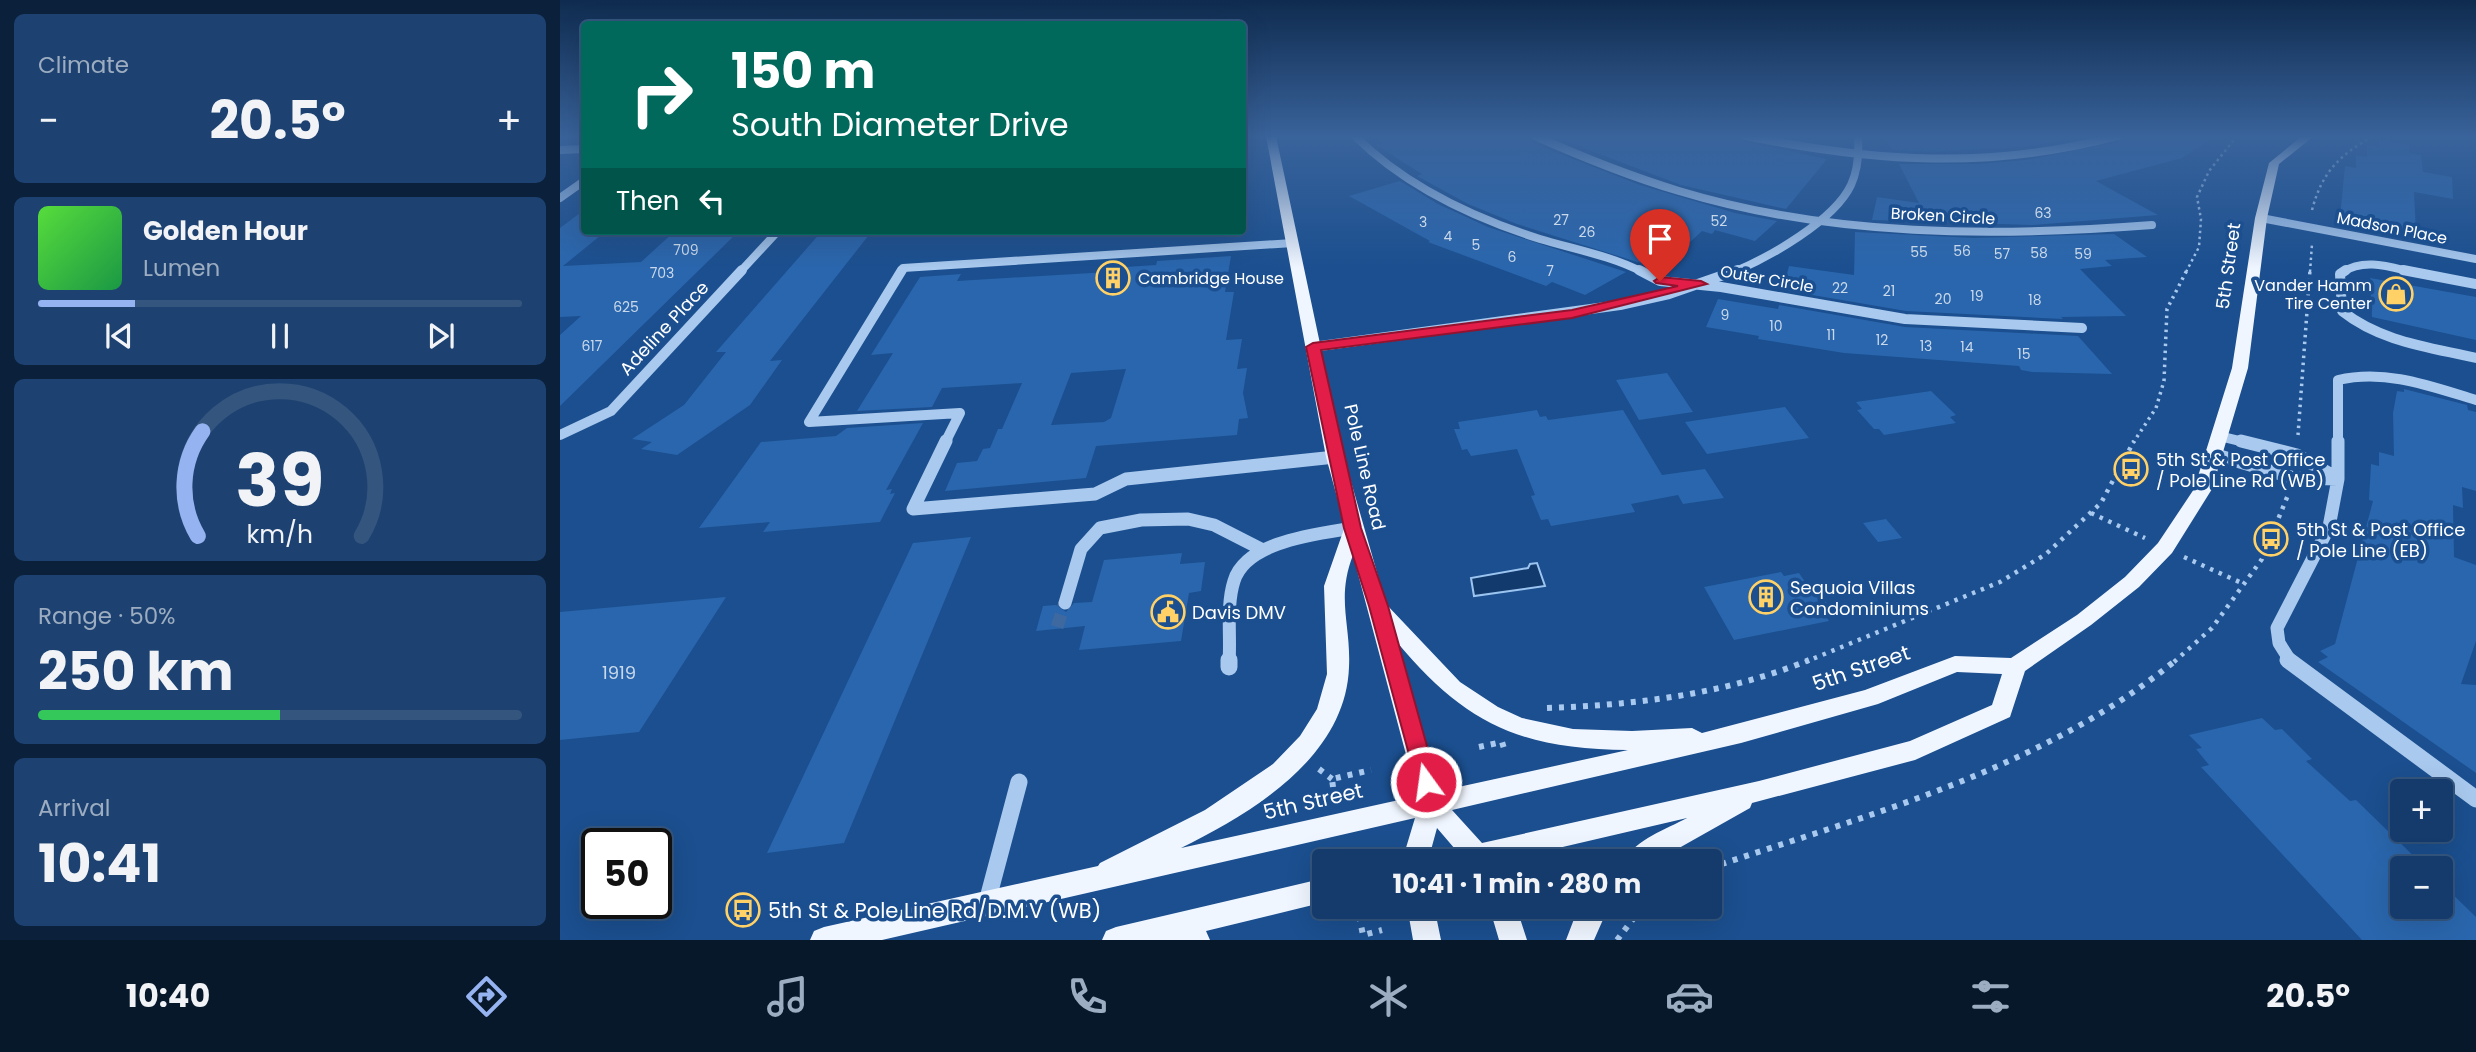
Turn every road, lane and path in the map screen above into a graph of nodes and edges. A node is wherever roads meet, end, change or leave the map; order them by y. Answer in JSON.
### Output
{"nodes":[{"id":1,"x":1280,"y":180,"type":"edge"},
{"id":2,"x":1409,"y":180,"type":"edge"},
{"id":3,"x":1644,"y":180,"type":"edge"},
{"id":4,"x":1853,"y":180,"type":"edge"},
{"id":5,"x":2205,"y":180,"type":"edge"},
{"id":6,"x":2270,"y":180,"type":"edge"},
{"id":7,"x":2321,"y":180,"type":"edge"},
{"id":8,"x":581,"y":183,"type":"edge"},
{"id":9,"x":560,"y":198,"type":"edge"},
{"id":10,"x":2311,"y":214,"type":"dead end"},
{"id":11,"x":2261,"y":218,"type":"junction"},
{"id":12,"x":1821,"y":220,"type":"junction"},
{"id":13,"x":2152,"y":225,"type":"dead end"},
{"id":14,"x":774,"y":235,"type":"edge"},
{"id":15,"x":1293,"y":243,"type":"junction"},
{"id":16,"x":2476,"y":259,"type":"edge"},
{"id":17,"x":1701,"y":284,"type":"junction"},
{"id":18,"x":2476,"y":284,"type":"edge"},
{"id":19,"x":2082,"y":328,"type":"dead end"},
{"id":20,"x":1313,"y":347,"type":"junction"},
{"id":21,"x":2476,"y":358,"type":"edge"},
{"id":22,"x":2476,"y":400,"type":"edge"},
{"id":23,"x":563,"y":434,"type":"edge"},
{"id":24,"x":2219,"y":436,"type":"junction"},
{"id":25,"x":2214,"y":454,"type":"junction"},
{"id":26,"x":1335,"y":457,"type":"junction"},
{"id":27,"x":2339,"y":479,"type":"junction"},
{"id":28,"x":2091,"y":513,"type":"junction"},
{"id":29,"x":2105,"y":520,"type":"dead end"},
{"id":30,"x":1353,"y":528,"type":"junction"},
{"id":31,"x":1263,"y":550,"type":"junction"},
{"id":32,"x":2227,"y":577,"type":"dead end"},
{"id":33,"x":2244,"y":584,"type":"dead end"},
{"id":34,"x":1065,"y":603,"type":"tunnel mouth"},
{"id":35,"x":1378,"y":606,"type":"junction"},
{"id":36,"x":2015,"y":666,"type":"junction"},
{"id":37,"x":1229,"y":667,"type":"dead end"},
{"id":38,"x":1536,"y":708,"type":"dead end"},
{"id":39,"x":1741,"y":734,"type":"junction"},
{"id":40,"x":1479,"y":747,"type":"dead end"},
{"id":41,"x":1505,"y":752,"type":"dead end"},
{"id":42,"x":1311,"y":763,"type":"dead end"},
{"id":43,"x":1371,"y":770,"type":"dead end"},
{"id":44,"x":1332,"y":779,"type":"junction"},
{"id":45,"x":1019,"y":782,"type":"dead end"},
{"id":46,"x":1334,"y":787,"type":"dead end"},
{"id":47,"x":1759,"y":791,"type":"junction"},
{"id":48,"x":2476,"y":799,"type":"edge"},
{"id":49,"x":1432,"y":804,"type":"junction"},
{"id":50,"x":1419,"y":849,"type":"edge"},
{"id":51,"x":1472,"y":849,"type":"edge"},
{"id":52,"x":1517,"y":849,"type":"edge"},
{"id":53,"x":1654,"y":849,"type":"edge"},
{"id":54,"x":1084,"y":884,"type":"junction"},
{"id":55,"x":1312,"y":893,"type":"edge"},
{"id":56,"x":987,"y":902,"type":"junction"},
{"id":57,"x":1359,"y":919,"type":"edge"},
{"id":58,"x":1423,"y":919,"type":"edge"},
{"id":59,"x":1506,"y":919,"type":"edge"},
{"id":60,"x":1587,"y":919,"type":"edge"},
{"id":61,"x":1633,"y":919,"type":"edge"},
{"id":62,"x":1382,"y":930,"type":"dead end"},
{"id":63,"x":1361,"y":938,"type":"edge"},
{"id":64,"x":1119,"y":939,"type":"edge"},
{"id":65,"x":824,"y":940,"type":"edge"},
{"id":66,"x":1195,"y":940,"type":"edge"},
{"id":67,"x":1427,"y":940,"type":"edge"},
{"id":68,"x":1513,"y":940,"type":"edge"},
{"id":69,"x":1580,"y":940,"type":"edge"},
{"id":70,"x":1616,"y":940,"type":"edge"}],
"edges":[{"from":1,"to":15,"type":"main road","name":"Pole Line Road"},
{"from":2,"to":17,"type":"street","name":"Outer Circle"},
{"from":3,"to":12,"type":"street","name":"Broken Circle"},
{"from":4,"to":12,"type":"street"},
{"from":5,"to":28,"type":"path"},
{"from":6,"to":11,"type":"main road","name":"5th Street"},
{"from":7,"to":10,"type":"path"},
{"from":8,"to":9,"type":"street"},
{"from":11,"to":16,"type":"street","name":"Madson Place"},
{"from":11,"to":24,"type":"main road","name":"5th Street"},
{"from":12,"to":13,"type":"street","name":"Broken Circle"},
{"from":12,"to":17,"type":"street"},
{"from":14,"to":23,"type":"street","name":"Adeline Place"},
{"from":15,"to":20,"type":"main road","name":"Pole Line Road"},
{"from":15,"to":26,"type":"street"},
{"from":17,"to":19,"type":"street","name":"Outer Circle"},
{"from":17,"to":20,"type":"street"},
{"from":18,"to":21,"type":"street"},
{"from":20,"to":26,"type":"main road","name":"Pole Line Road"},
{"from":22,"to":27,"type":"street"},
{"from":24,"to":25,"type":"main road","name":"5th Street"},
{"from":24,"to":27,"type":"street"},
{"from":25,"to":27,"type":"street"},
{"from":25,"to":36,"type":"main road","name":"5th Street"},
{"from":26,"to":30,"type":"main road","name":"Pole Line Road"},
{"from":27,"to":48,"type":"street"},
{"from":28,"to":29,"type":"path"},
{"from":28,"to":38,"type":"path"},
{"from":30,"to":31,"type":"street"},
{"from":30,"to":35,"type":"main road","name":"Pole Line Road"},
{"from":30,"to":54,"type":"main road"},
{"from":31,"to":34,"type":"street"},
{"from":31,"to":37,"type":"street"},
{"from":32,"to":33,"type":"path"},
{"from":35,"to":39,"type":"main road"},
{"from":35,"to":49,"type":"main road","name":"Pole Line Road"},
{"from":36,"to":39,"type":"main road","name":"5th Street"},
{"from":36,"to":47,"type":"main road"},
{"from":39,"to":49,"type":"main road","name":"5th Street"},
{"from":40,"to":41,"type":"path"},
{"from":42,"to":44,"type":"path"},
{"from":43,"to":44,"type":"path"},
{"from":44,"to":46,"type":"path"},
{"from":45,"to":56,"type":"street"},
{"from":47,"to":52,"type":"main road"},
{"from":47,"to":53,"type":"main road"},
{"from":49,"to":50,"type":"main road"},
{"from":49,"to":51,"type":"main road","name":"Pole Line Road"},
{"from":49,"to":54,"type":"main road","name":"5th Street"},
{"from":54,"to":56,"type":"main road","name":"5th Street"},
{"from":55,"to":64,"type":"main road"},
{"from":56,"to":65,"type":"main road","name":"5th Street"},
{"from":57,"to":63,"type":"path"},
{"from":58,"to":67,"type":"main road"},
{"from":59,"to":68,"type":"main road"},
{"from":60,"to":69,"type":"main road"},
{"from":61,"to":70,"type":"path"},
{"from":62,"to":63,"type":"path"},
{"from":64,"to":66,"type":"main road"}]}
